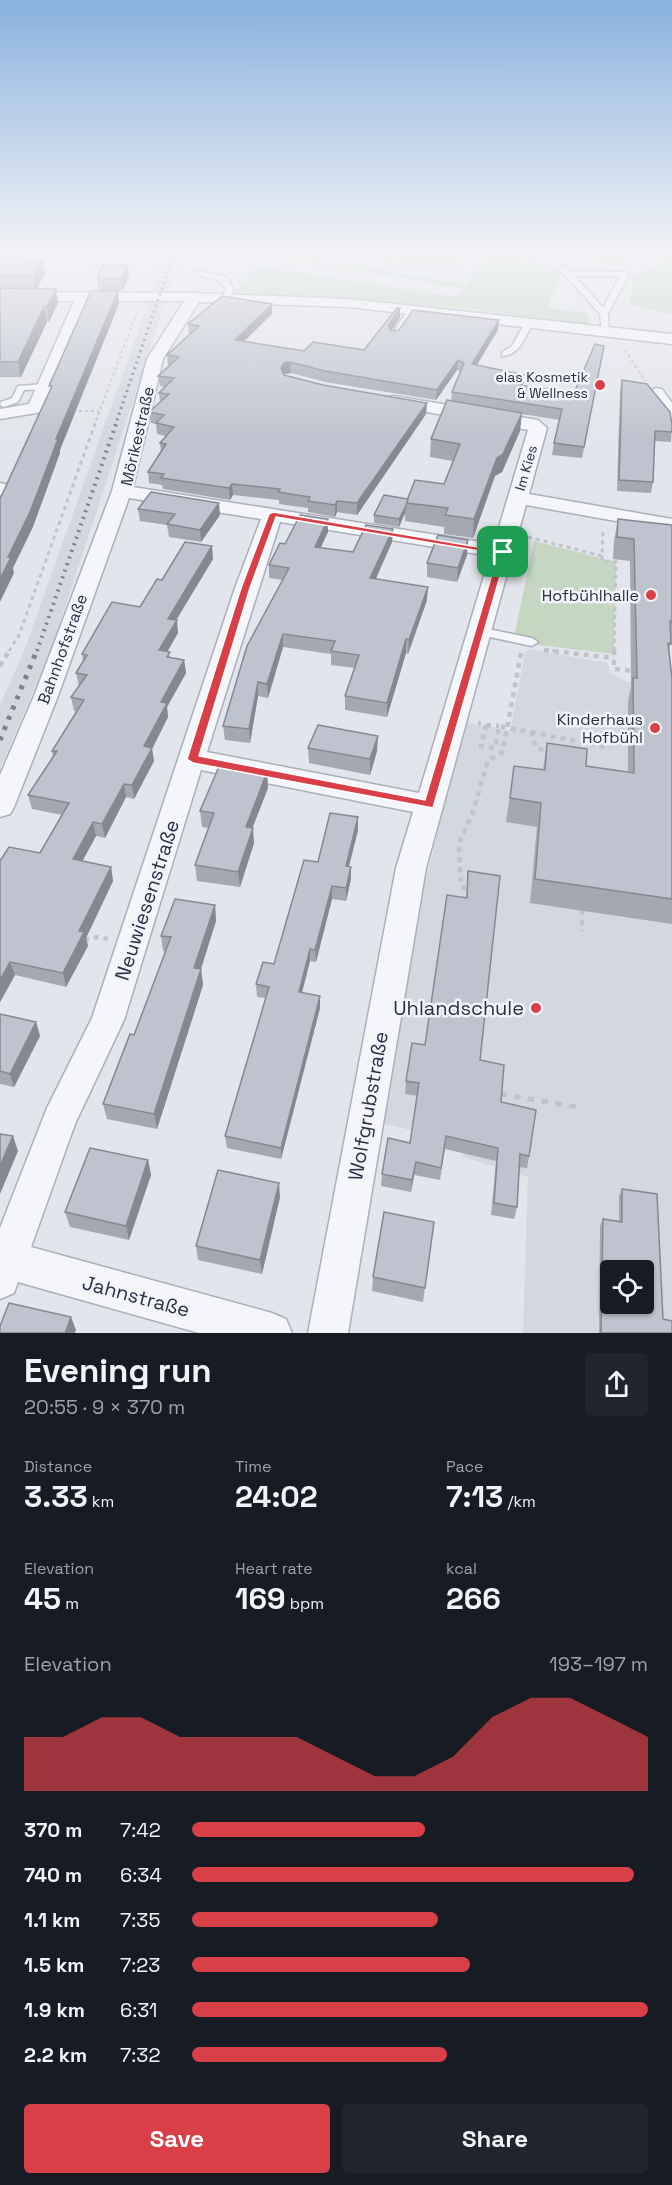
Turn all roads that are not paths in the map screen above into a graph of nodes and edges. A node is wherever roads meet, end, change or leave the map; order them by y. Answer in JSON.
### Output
{"nodes":[{"id":1,"x":76,"y":315,"type":"edge"},
{"id":2,"x":183,"y":315,"type":"edge"},
{"id":3,"x":409,"y":315,"type":"edge"},
{"id":4,"x":464,"y":315,"type":"edge"},
{"id":5,"x":605,"y":315,"type":"edge"},
{"id":6,"x":529,"y":323,"type":"junction"},
{"id":7,"x":613,"y":334,"type":"junction"},
{"id":8,"x":394,"y":337,"type":"edge"},
{"id":9,"x":672,"y":339,"type":"edge"},
{"id":10,"x":505,"y":354,"type":"dead end"},
{"id":11,"x":45,"y":387,"type":"junction"},
{"id":12,"x":656,"y":393,"type":"edge"},
{"id":13,"x":374,"y":397,"type":"edge"},
{"id":14,"x":2,"y":409,"type":"edge"},
{"id":15,"x":672,"y":416,"type":"edge"},
{"id":16,"x":122,"y":491,"type":"junction"},
{"id":17,"x":518,"y":498,"type":"junction"},
{"id":18,"x":273,"y":514,"type":"junction"},
{"id":19,"x":672,"y":525,"type":"edge"},
{"id":20,"x":503,"y":552,"type":"junction"},
{"id":21,"x":478,"y":631,"type":"junction"},
{"id":22,"x":529,"y":646,"type":"road end"},
{"id":23,"x":193,"y":759,"type":"junction"},
{"id":24,"x":429,"y":805,"type":"junction"},
{"id":25,"x":0,"y":807,"type":"edge"},
{"id":26,"x":3,"y":1266,"type":"edge"},
{"id":27,"x":272,"y":1333,"type":"edge"},
{"id":28,"x":328,"y":1333,"type":"edge"}],
"edges":[{"from":1,"to":11,"type":"street"},
{"from":2,"to":16,"type":"street","name":"Mörikestraße"},
{"from":3,"to":8,"type":"lane"},
{"from":4,"to":6,"type":"street"},
{"from":5,"to":7,"type":"lane"},
{"from":6,"to":7,"type":"street"},
{"from":6,"to":10,"type":"lane"},
{"from":7,"to":9,"type":"street"},
{"from":11,"to":14,"type":"lane"},
{"from":11,"to":14,"type":"street"},
{"from":12,"to":15,"type":"street"},
{"from":13,"to":17,"type":"street","name":"Im Kies"},
{"from":16,"to":18,"type":"street","name":"Mörikestraße"},
{"from":16,"to":25,"type":"street","name":"Bahnhofstraße"},
{"from":17,"to":19,"type":"street","name":"Im Kies"},
{"from":17,"to":20,"type":"street","name":"Wolfgrubstraße"},
{"from":18,"to":20,"type":"street","name":"Mörikestraße"},
{"from":18,"to":23,"type":"street","name":"Neuwiesenstraße"},
{"from":20,"to":21,"type":"street","name":"Wolfgrubstraße"},
{"from":21,"to":22,"type":"lane"},
{"from":21,"to":24,"type":"street","name":"Wolfgrubstraße"},
{"from":23,"to":24,"type":"street"},
{"from":23,"to":26,"type":"street","name":"Neuwiesenstraße"},
{"from":24,"to":28,"type":"street","name":"Wolfgrubstraße"},
{"from":26,"to":27,"type":"street","name":"Jahnstraße"}]}
